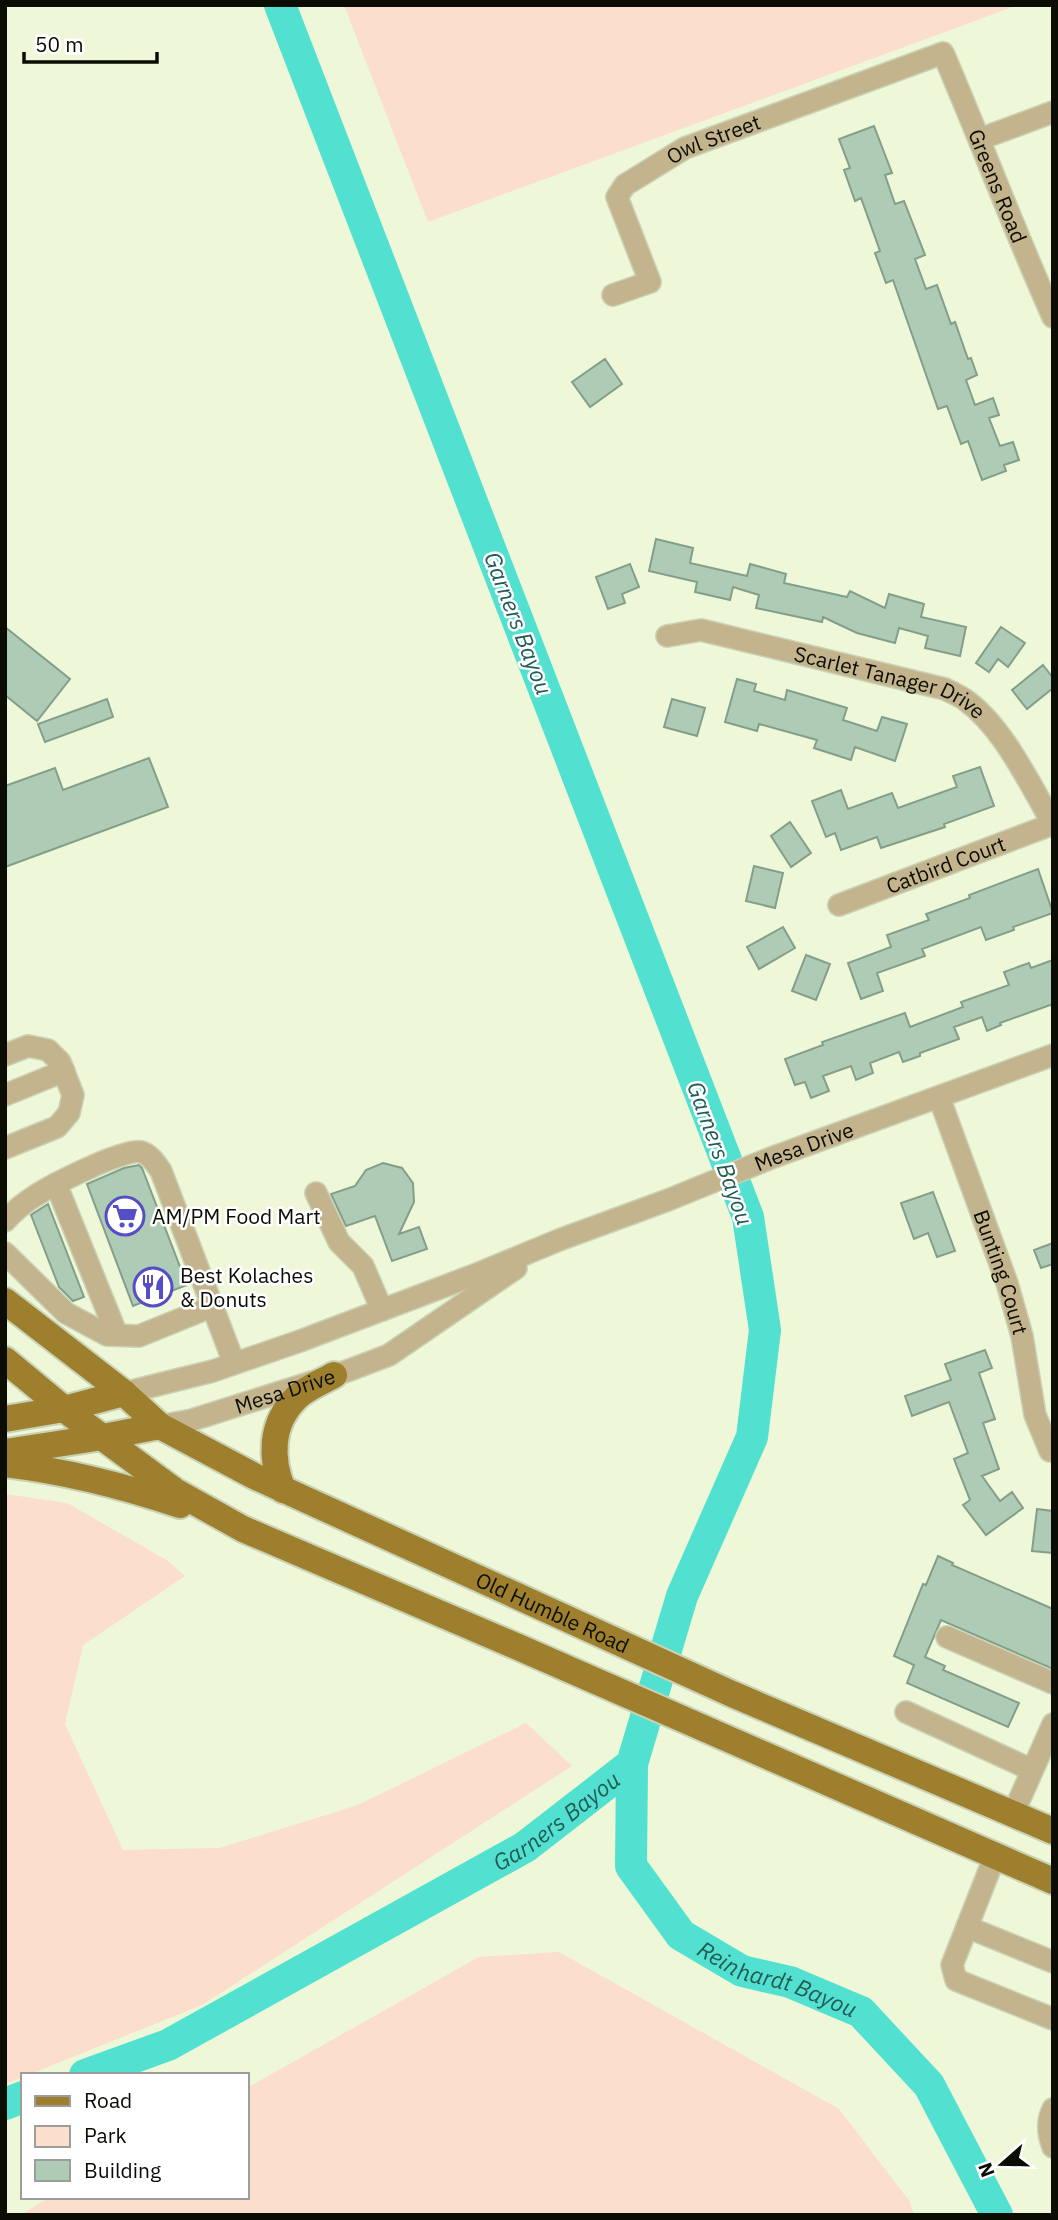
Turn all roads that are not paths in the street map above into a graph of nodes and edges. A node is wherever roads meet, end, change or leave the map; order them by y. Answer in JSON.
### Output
{"nodes":[{"id":1,"x":943,"y":53,"type":"joint"},
{"id":2,"x":1053,"y":112,"type":"edge"},
{"id":3,"x":981,"y":139,"type":"junction"},
{"id":4,"x":613,"y":295,"type":"dead end"},
{"id":5,"x":1053,"y":317,"type":"edge"},
{"id":6,"x":667,"y":636,"type":"dead end"},
{"id":7,"x":1053,"y":824,"type":"edge"},
{"id":8,"x":839,"y":905,"type":"dead end"},
{"id":9,"x":5,"y":1055,"type":"edge"},
{"id":10,"x":1053,"y":1055,"type":"edge"},
{"id":11,"x":64,"y":1071,"type":"junction"},
{"id":12,"x":5,"y":1095,"type":"edge"},
{"id":13,"x":939,"y":1097,"type":"junction"},
{"id":14,"x":5,"y":1148,"type":"edge"},
{"id":15,"x":56,"y":1184,"type":"junction"},
{"id":16,"x":316,"y":1193,"type":"dead end"},
{"id":17,"x":5,"y":1221,"type":"edge"},
{"id":18,"x":559,"y":1240,"type":"junction"},
{"id":19,"x":5,"y":1253,"type":"edge"},
{"id":20,"x":47,"y":1294,"type":"junction"},
{"id":21,"x":5,"y":1301,"type":"edge"},
{"id":22,"x":213,"y":1306,"type":"junction"},
{"id":23,"x":382,"y":1310,"type":"junction"},
{"id":24,"x":29,"y":1320,"type":"junction"},
{"id":25,"x":117,"y":1335,"type":"junction"},
{"id":26,"x":5,"y":1360,"type":"edge"},
{"id":27,"x":234,"y":1363,"type":"junction"},
{"id":28,"x":334,"y":1375,"type":"junction"},
{"id":29,"x":124,"y":1393,"type":"junction"},
{"id":30,"x":64,"y":1409,"type":"junction"},
{"id":31,"x":5,"y":1419,"type":"edge"},
{"id":32,"x":160,"y":1426,"type":"junction"},
{"id":33,"x":103,"y":1437,"type":"junction"},
{"id":34,"x":1051,"y":1451,"type":"dead end"},
{"id":35,"x":5,"y":1452,"type":"edge"},
{"id":36,"x":5,"y":1464,"type":"edge"},
{"id":37,"x":283,"y":1490,"type":"junction"},
{"id":38,"x":234,"y":1523,"type":"junction"},
{"id":39,"x":947,"y":1637,"type":"dead end"},
{"id":40,"x":1053,"y":1683,"type":"edge"},
{"id":41,"x":906,"y":1712,"type":"dead end"},
{"id":42,"x":1053,"y":1724,"type":"edge"},
{"id":43,"x":1032,"y":1770,"type":"junction"},
{"id":44,"x":1013,"y":1814,"type":"junction"},
{"id":45,"x":1053,"y":1831,"type":"edge"},
{"id":46,"x":995,"y":1856,"type":"junction"},
{"id":47,"x":1053,"y":1881,"type":"edge"},
{"id":48,"x":967,"y":1927,"type":"junction"},
{"id":49,"x":1053,"y":1962,"type":"edge"},
{"id":50,"x":1053,"y":2019,"type":"edge"},
{"id":51,"x":1053,"y":2109,"type":"edge"},
{"id":52,"x":1053,"y":2147,"type":"edge"}],
"edges":[{"from":1,"to":3,"type":"street","name":"Greens Road"},
{"from":1,"to":4,"type":"street","name":"Owl Street"},
{"from":2,"to":3,"type":"street"},
{"from":3,"to":5,"type":"street","name":"Greens Road"},
{"from":6,"to":7,"type":"street","name":"Scarlet Tanager Drive"},
{"from":7,"to":8,"type":"street","name":"Catbird Court"},
{"from":9,"to":11,"type":"street"},
{"from":10,"to":13,"type":"street","name":"Mesa Drive"},
{"from":11,"to":12,"type":"street"},
{"from":11,"to":14,"type":"street"},
{"from":13,"to":18,"type":"street","name":"Mesa Drive"},
{"from":13,"to":34,"type":"street","name":"Bunting Court"},
{"from":15,"to":17,"type":"street"},
{"from":15,"to":22,"type":"street"},
{"from":15,"to":25,"type":"street"},
{"from":16,"to":23,"type":"street"},
{"from":18,"to":23,"type":"street","name":"Mesa Drive"},
{"from":18,"to":28,"type":"street","name":"Mesa Drive"},
{"from":19,"to":20,"type":"street"},
{"from":20,"to":24,"type":"street"},
{"from":20,"to":25,"type":"street"},
{"from":21,"to":24,"type":"main road","name":"Old Humble Road"},
{"from":22,"to":25,"type":"street"},
{"from":22,"to":27,"type":"street"},
{"from":23,"to":27,"type":"street","name":"Mesa Drive"},
{"from":24,"to":29,"type":"main road","name":"Old Humble Road"},
{"from":26,"to":30,"type":"main road"},
{"from":27,"to":29,"type":"street","name":"Mesa Drive"},
{"from":28,"to":32,"type":"street","name":"Mesa Drive"},
{"from":28,"to":37,"type":"main road"},
{"from":29,"to":30,"type":"main road"},
{"from":29,"to":32,"type":"main road","name":"Old Humble Road"},
{"from":30,"to":31,"type":"main road"},
{"from":30,"to":33,"type":"main road"},
{"from":32,"to":33,"type":"main road","name":"Mesa Drive"},
{"from":32,"to":37,"type":"main road","name":"Old Humble Road"},
{"from":33,"to":35,"type":"main road"},
{"from":33,"to":38,"type":"main road"},
{"from":36,"to":38,"type":"main road"},
{"from":37,"to":44,"type":"main road","name":"Old Humble Road"},
{"from":38,"to":46,"type":"main road"},
{"from":39,"to":40,"type":"street"},
{"from":41,"to":43,"type":"street"},
{"from":42,"to":43,"type":"street"},
{"from":43,"to":44,"type":"street"},
{"from":44,"to":45,"type":"main road","name":"Old Humble Road"},
{"from":44,"to":46,"type":"main road"},
{"from":46,"to":47,"type":"main road"},
{"from":46,"to":48,"type":"street"},
{"from":48,"to":49,"type":"street"},
{"from":48,"to":50,"type":"street"},
{"from":51,"to":52,"type":"street"}]}
